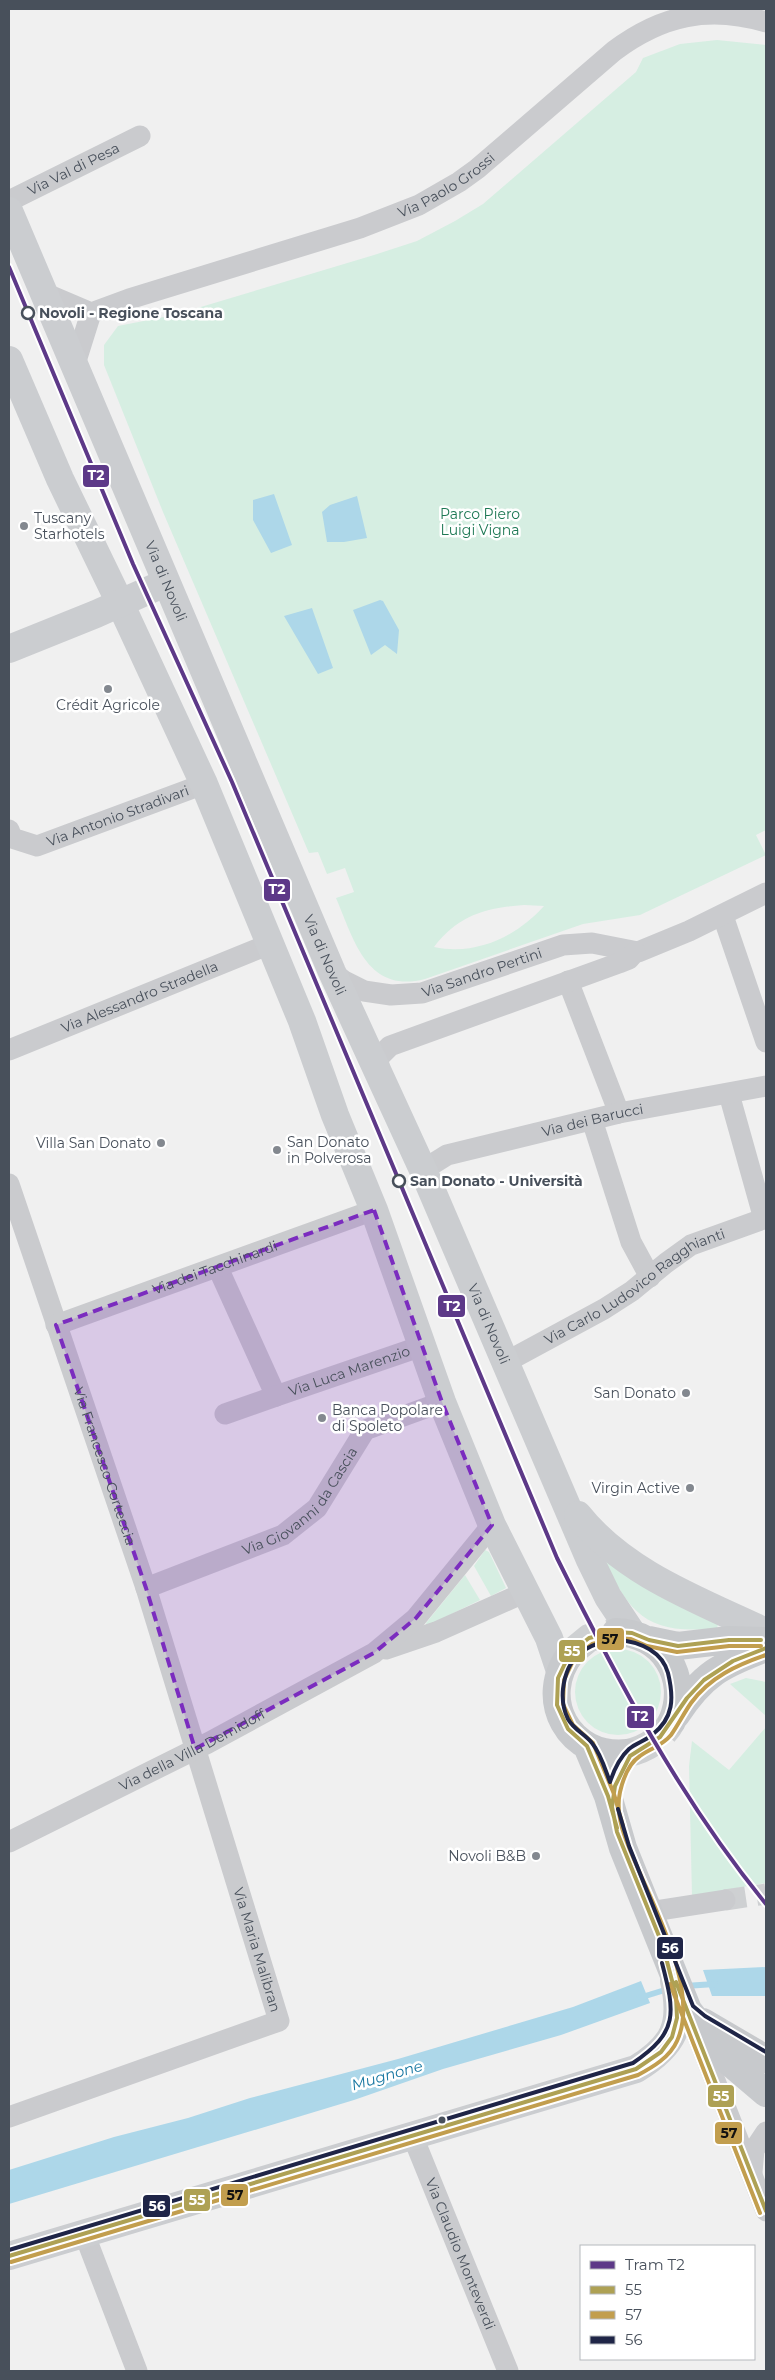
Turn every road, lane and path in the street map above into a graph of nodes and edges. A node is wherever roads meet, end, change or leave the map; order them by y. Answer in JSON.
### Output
{"nodes":[{"id":1,"x":766,"y":22,"type":"edge"},
{"id":2,"x":140,"y":136,"type":"dead end"},
{"id":3,"x":9,"y":201,"type":"edge"},
{"id":4,"x":9,"y":211,"type":"edge"},
{"id":5,"x":15,"y":234,"type":"edge"},
{"id":6,"x":44,"y":293,"type":"junction"},
{"id":7,"x":92,"y":313,"type":"junction"},
{"id":8,"x":9,"y":360,"type":"edge"},
{"id":9,"x":75,"y":364,"type":"junction"},
{"id":10,"x":165,"y":583,"type":"junction"},
{"id":11,"x":120,"y":603,"type":"junction"},
{"id":12,"x":9,"y":649,"type":"edge"},
{"id":13,"x":204,"y":784,"type":"junction"},
{"id":14,"x":9,"y":830,"type":"edge"},
{"id":15,"x":766,"y":893,"type":"edge"},
{"id":16,"x":723,"y":916,"type":"junction"},
{"id":17,"x":270,"y":944,"type":"junction"},
{"id":18,"x":635,"y":952,"type":"junction"},
{"id":19,"x":332,"y":972,"type":"junction"},
{"id":20,"x":568,"y":981,"type":"junction"},
{"id":21,"x":766,"y":1042,"type":"edge"},
{"id":22,"x":9,"y":1050,"type":"edge"},
{"id":23,"x":380,"y":1074,"type":"junction"},
{"id":24,"x":766,"y":1086,"type":"edge"},
{"id":25,"x":729,"y":1094,"type":"junction"},
{"id":26,"x":619,"y":1113,"type":"junction"},
{"id":27,"x":592,"y":1120,"type":"junction"},
{"id":28,"x":423,"y":1170,"type":"junction"},
{"id":29,"x":9,"y":1184,"type":"edge"},
{"id":30,"x":374,"y":1210,"type":"junction"},
{"id":31,"x":765,"y":1219,"type":"edge"},
{"id":32,"x":218,"y":1268,"type":"junction"},
{"id":33,"x":650,"y":1277,"type":"junction"},
{"id":34,"x":56,"y":1325,"type":"junction"},
{"id":35,"x":422,"y":1346,"type":"junction"},
{"id":36,"x":506,"y":1362,"type":"junction"},
{"id":37,"x":276,"y":1396,"type":"junction"},
{"id":38,"x":442,"y":1402,"type":"junction"},
{"id":39,"x":225,"y":1414,"type":"dead end"},
{"id":40,"x":560,"y":1490,"type":"junction"},
{"id":41,"x":492,"y":1525,"type":"junction"},
{"id":42,"x":146,"y":1588,"type":"junction"},
{"id":43,"x":526,"y":1592,"type":"junction"},
{"id":44,"x":766,"y":1632,"type":"edge"},
{"id":45,"x":632,"y":1635,"type":"junction"},
{"id":46,"x":766,"y":1641,"type":"edge"},
{"id":47,"x":766,"y":1648,"type":"edge"},
{"id":48,"x":374,"y":1654,"type":"junction"},
{"id":49,"x":566,"y":1661,"type":"joint"},
{"id":50,"x":588,"y":1746,"type":"junction"},
{"id":51,"x":196,"y":1749,"type":"junction"},
{"id":52,"x":612,"y":1809,"type":"junction"},
{"id":53,"x":9,"y":1842,"type":"edge"},
{"id":54,"x":725,"y":1900,"type":"tunnel mouth"},
{"id":55,"x":648,"y":1912,"type":"junction"},
{"id":56,"x":684,"y":2008,"type":"junction"},
{"id":57,"x":766,"y":2059,"type":"edge"},
{"id":58,"x":766,"y":2094,"type":"edge"},
{"id":59,"x":9,"y":2117,"type":"edge"},
{"id":60,"x":766,"y":2132,"type":"edge"},
{"id":61,"x":413,"y":2137,"type":"junction"},
{"id":62,"x":752,"y":2172,"type":"junction"},
{"id":63,"x":766,"y":2211,"type":"edge"},
{"id":64,"x":84,"y":2233,"type":"junction"},
{"id":65,"x":9,"y":2256,"type":"edge"},
{"id":66,"x":137,"y":2371,"type":"edge"},
{"id":67,"x":508,"y":2371,"type":"edge"}],
"edges":[{"from":1,"to":7,"type":"street","name":"Via Paolo Grossi"},
{"from":2,"to":3,"type":"street","name":"Via Val di Pesa"},
{"from":4,"to":5,"type":"street","name":"Via di Novoli"},
{"from":5,"to":6,"type":"street","name":"Via di Novoli"},
{"from":6,"to":7,"type":"street"},
{"from":6,"to":9,"type":"street","name":"Via di Novoli"},
{"from":7,"to":9,"type":"street"},
{"from":8,"to":11,"type":"street"},
{"from":9,"to":10,"type":"street","name":"Via di Novoli"},
{"from":10,"to":11,"type":"street"},
{"from":10,"to":19,"type":"street","name":"Via di Novoli"},
{"from":11,"to":12,"type":"street"},
{"from":11,"to":13,"type":"street"},
{"from":13,"to":14,"type":"street","name":"Via Antonio Stradivari"},
{"from":13,"to":17,"type":"street"},
{"from":15,"to":16,"type":"street"},
{"from":16,"to":18,"type":"street"},
{"from":16,"to":21,"type":"street"},
{"from":17,"to":22,"type":"street","name":"Via Alessandro Stradella"},
{"from":17,"to":30,"type":"street"},
{"from":18,"to":19,"type":"street","name":"Via Sandro Pertini"},
{"from":18,"to":20,"type":"street"},
{"from":19,"to":23,"type":"street","name":"Via di Novoli"},
{"from":20,"to":23,"type":"street"},
{"from":20,"to":26,"type":"street"},
{"from":23,"to":28,"type":"street","name":"Via di Novoli"},
{"from":24,"to":25,"type":"street","name":"Via dei Barucci"},
{"from":25,"to":26,"type":"street","name":"Via dei Barucci"},
{"from":25,"to":31,"type":"street"},
{"from":26,"to":27,"type":"street","name":"Via dei Barucci"},
{"from":27,"to":28,"type":"street","name":"Via dei Barucci"},
{"from":27,"to":33,"type":"street"},
{"from":28,"to":36,"type":"street","name":"Via di Novoli"},
{"from":29,"to":34,"type":"street","name":"Via Francesco Corteccia"},
{"from":30,"to":32,"type":"street","name":"Via dei Tacchinardi"},
{"from":30,"to":35,"type":"street"},
{"from":31,"to":33,"type":"street","name":"Via Carlo Ludovico Ragghianti"},
{"from":32,"to":34,"type":"street","name":"Via dei Tacchinardi"},
{"from":32,"to":37,"type":"street","name":"Via Luca Marenzio"},
{"from":33,"to":36,"type":"street","name":"Via Carlo Ludovico Ragghianti"},
{"from":34,"to":42,"type":"street","name":"Via Francesco Corteccia"},
{"from":35,"to":37,"type":"street","name":"Via Luca Marenzio"},
{"from":35,"to":38,"type":"street"},
{"from":36,"to":40,"type":"street","name":"Via di Novoli"},
{"from":37,"to":39,"type":"street","name":"Via Luca Marenzio"},
{"from":38,"to":41,"type":"street"},
{"from":38,"to":42,"type":"street","name":"Via Giovanni da Cascia"},
{"from":40,"to":44,"type":"street"},
{"from":40,"to":45,"type":"street","name":"Via di Novoli"},
{"from":41,"to":43,"type":"street"},
{"from":41,"to":48,"type":"street","name":"Via della Villa Demidoff"},
{"from":42,"to":51,"type":"street","name":"Via Francesco Corteccia"},
{"from":43,"to":48,"type":"street","name":"Via della Villa Demidoff"},
{"from":43,"to":49,"type":"street"},
{"from":45,"to":46,"type":"main road"},
{"from":45,"to":47,"type":"main road","name":"Via di Novoli"},
{"from":48,"to":51,"type":"street","name":"Via della Villa Demidoff"},
{"from":49,"to":50,"type":"main road"},
{"from":50,"to":52,"type":"main road"},
{"from":50,"to":52,"type":"main road"},
{"from":51,"to":53,"type":"street","name":"Via della Villa Demidoff"},
{"from":51,"to":59,"type":"street","name":"Via Maria Malibran"},
{"from":52,"to":55,"type":"main road"},
{"from":54,"to":55,"type":"street"},
{"from":55,"to":56,"type":"main road"},
{"from":56,"to":57,"type":"main road"},
{"from":56,"to":58,"type":"main road"},
{"from":56,"to":61,"type":"street"},
{"from":56,"to":62,"type":"street"},
{"from":60,"to":62,"type":"street"},
{"from":61,"to":64,"type":"street"},
{"from":61,"to":67,"type":"street","name":"Via Claudio Monteverdi"},
{"from":62,"to":63,"type":"street"},
{"from":64,"to":65,"type":"street"},
{"from":64,"to":66,"type":"street"}]}
